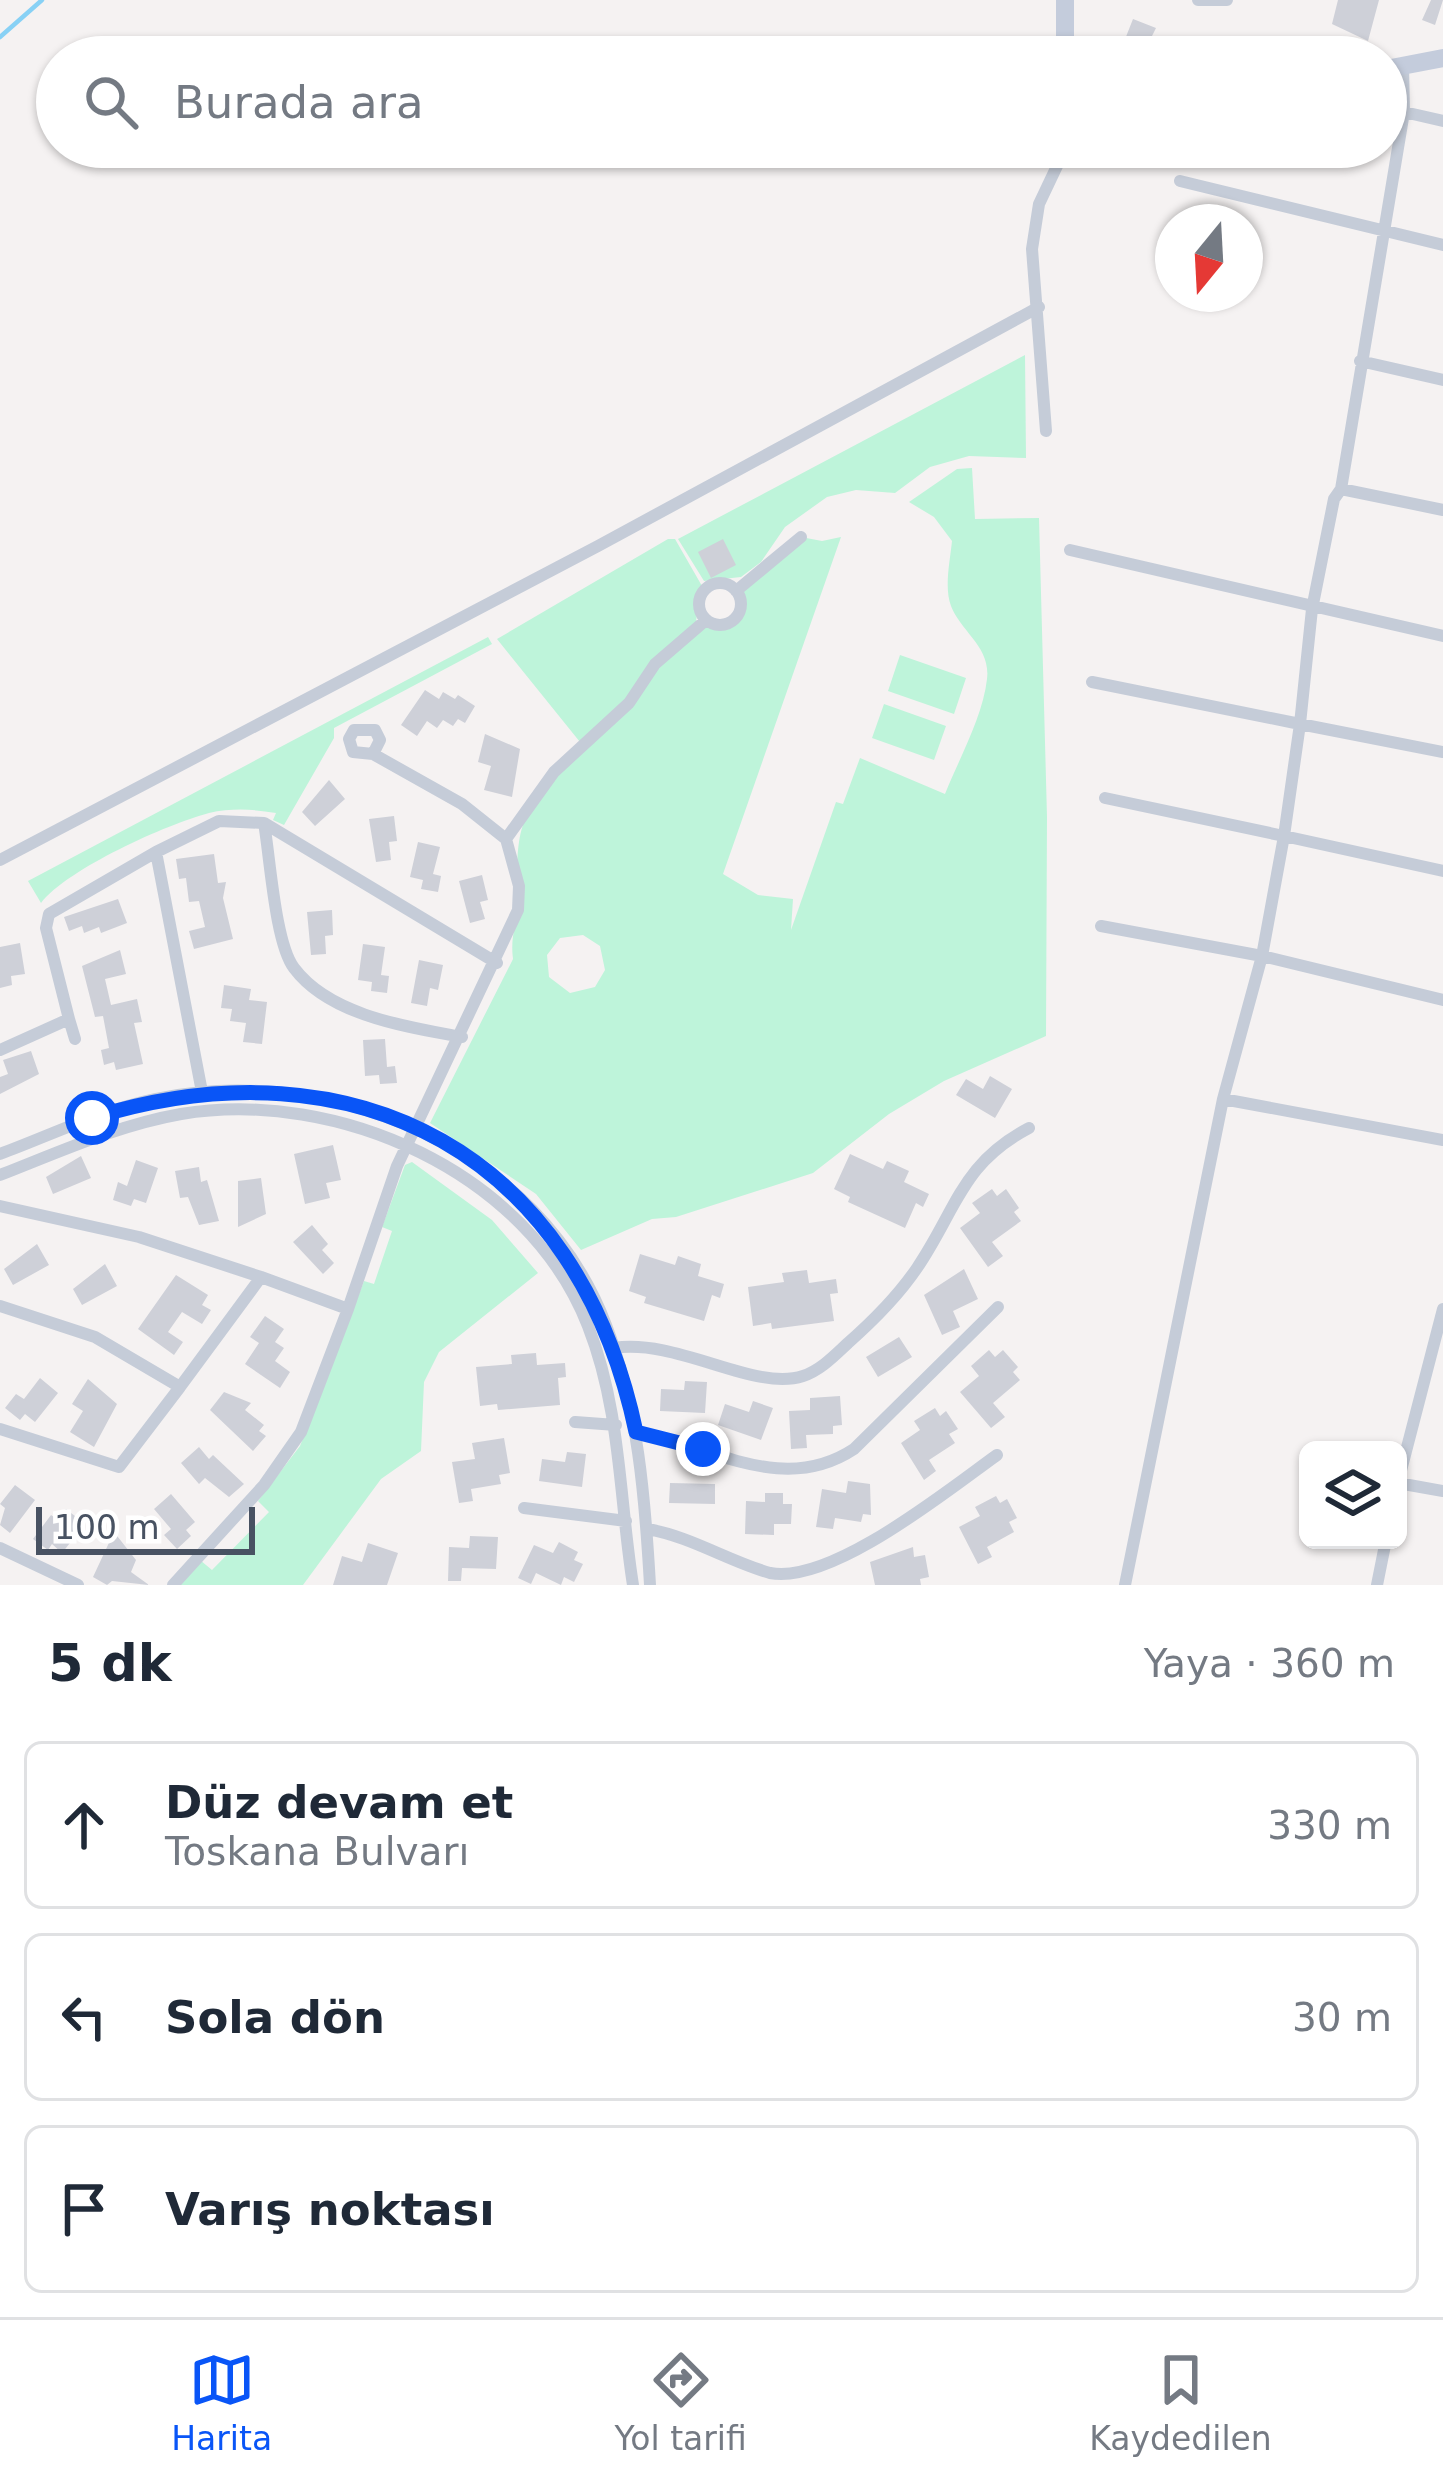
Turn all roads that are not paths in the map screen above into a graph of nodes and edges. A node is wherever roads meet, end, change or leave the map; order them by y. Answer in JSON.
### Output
{"nodes":[{"id":1,"x":1065,"y":0,"type":"edge"},
{"id":2,"x":1198,"y":0,"type":"edge"},
{"id":3,"x":1227,"y":0,"type":"edge"},
{"id":4,"x":1065,"y":36,"type":"edge"},
{"id":5,"x":1443,"y":58,"type":"edge"},
{"id":6,"x":1407,"y":65,"type":"edge"},
{"id":7,"x":1407,"y":113,"type":"edge"},
{"id":8,"x":1443,"y":121,"type":"edge"},
{"id":9,"x":1056,"y":168,"type":"edge"},
{"id":10,"x":1394,"y":168,"type":"edge"},
{"id":11,"x":1180,"y":181,"type":"dead end"},
{"id":12,"x":1383,"y":231,"type":"junction"},
{"id":13,"x":1443,"y":245,"type":"edge"},
{"id":14,"x":1039,"y":307,"type":"junction"},
{"id":15,"x":1360,"y":361,"type":"junction"},
{"id":16,"x":1443,"y":380,"type":"edge"},
{"id":17,"x":1046,"y":431,"type":"dead end"},
{"id":18,"x":1341,"y":488,"type":"junction"},
{"id":19,"x":1443,"y":510,"type":"edge"},
{"id":20,"x":801,"y":537,"type":"dead end"},
{"id":21,"x":1070,"y":550,"type":"dead end"},
{"id":22,"x":736,"y":591,"type":"junction"},
{"id":23,"x":1312,"y":609,"type":"junction"},
{"id":24,"x":706,"y":620,"type":"junction"},
{"id":25,"x":1443,"y":636,"type":"edge"},
{"id":26,"x":1092,"y":682,"type":"dead end"},
{"id":27,"x":1300,"y":724,"type":"junction"},
{"id":28,"x":1443,"y":752,"type":"edge"},
{"id":29,"x":374,"y":754,"type":"dead end"},
{"id":30,"x":1105,"y":798,"type":"dead end"},
{"id":31,"x":264,"y":823,"type":"junction"},
{"id":32,"x":1284,"y":836,"type":"junction"},
{"id":33,"x":506,"y":839,"type":"junction"},
{"id":34,"x":156,"y":852,"type":"junction"},
{"id":35,"x":0,"y":860,"type":"edge"},
{"id":36,"x":1443,"y":871,"type":"edge"},
{"id":37,"x":1101,"y":926,"type":"dead end"},
{"id":38,"x":1262,"y":956,"type":"junction"},
{"id":39,"x":497,"y":963,"type":"junction"},
{"id":40,"x":1443,"y":1000,"type":"edge"},
{"id":41,"x":69,"y":1019,"type":"junction"},
{"id":42,"x":462,"y":1037,"type":"junction"},
{"id":43,"x":75,"y":1039,"type":"dead end"},
{"id":44,"x":0,"y":1050,"type":"edge"},
{"id":45,"x":202,"y":1092,"type":"junction"},
{"id":46,"x":1223,"y":1100,"type":"junction"},
{"id":47,"x":416,"y":1127,"type":"junction"},
{"id":48,"x":1029,"y":1128,"type":"dead end"},
{"id":49,"x":1443,"y":1140,"type":"edge"},
{"id":50,"x":408,"y":1144,"type":"junction"},
{"id":51,"x":0,"y":1154,"type":"edge"},
{"id":52,"x":0,"y":1175,"type":"edge"},
{"id":53,"x":0,"y":1206,"type":"edge"},
{"id":54,"x":262,"y":1276,"type":"junction"},
{"id":55,"x":0,"y":1306,"type":"edge"},
{"id":56,"x":998,"y":1307,"type":"dead end"},
{"id":57,"x":348,"y":1309,"type":"junction"},
{"id":58,"x":1443,"y":1309,"type":"edge"},
{"id":59,"x":614,"y":1348,"type":"junction"},
{"id":60,"x":180,"y":1388,"type":"junction"},
{"id":61,"x":575,"y":1421,"type":"dead end"},
{"id":62,"x":616,"y":1425,"type":"junction"},
{"id":63,"x":0,"y":1429,"type":"edge"},
{"id":64,"x":636,"y":1432,"type":"junction"},
{"id":65,"x":1407,"y":1448,"type":"edge"},
{"id":66,"x":997,"y":1455,"type":"dead end"},
{"id":67,"x":1407,"y":1485,"type":"edge"},
{"id":68,"x":1443,"y":1491,"type":"edge"},
{"id":69,"x":524,"y":1508,"type":"dead end"},
{"id":70,"x":626,"y":1521,"type":"junction"},
{"id":71,"x":646,"y":1529,"type":"junction"},
{"id":72,"x":0,"y":1548,"type":"edge"},
{"id":73,"x":1384,"y":1549,"type":"edge"},
{"id":74,"x":78,"y":1585,"type":"edge"},
{"id":75,"x":173,"y":1585,"type":"edge"},
{"id":76,"x":633,"y":1585,"type":"edge"},
{"id":77,"x":650,"y":1585,"type":"edge"},
{"id":78,"x":1125,"y":1585,"type":"edge"},
{"id":79,"x":1377,"y":1585,"type":"edge"}],
"edges":[{"from":1,"to":4,"type":"main road"},
{"from":2,"to":3,"type":"street"},
{"from":5,"to":6,"type":"main road"},
{"from":7,"to":8,"type":"street"},
{"from":9,"to":14,"type":"street"},
{"from":10,"to":12,"type":"street"},
{"from":11,"to":12,"type":"street"},
{"from":12,"to":13,"type":"street"},
{"from":12,"to":15,"type":"street"},
{"from":14,"to":17,"type":"street"},
{"from":14,"to":35,"type":"street"},
{"from":15,"to":16,"type":"street"},
{"from":15,"to":18,"type":"street"},
{"from":18,"to":19,"type":"street"},
{"from":18,"to":23,"type":"street"},
{"from":20,"to":22,"type":"street"},
{"from":21,"to":23,"type":"street"},
{"from":22,"to":24,"type":"street"},
{"from":22,"to":24,"type":"street"},
{"from":23,"to":25,"type":"street"},
{"from":23,"to":27,"type":"street"},
{"from":24,"to":33,"type":"street"},
{"from":26,"to":27,"type":"street"},
{"from":27,"to":28,"type":"street"},
{"from":27,"to":32,"type":"street"},
{"from":29,"to":33,"type":"street"},
{"from":30,"to":32,"type":"street"},
{"from":31,"to":34,"type":"street"},
{"from":31,"to":39,"type":"street"},
{"from":31,"to":42,"type":"street"},
{"from":32,"to":36,"type":"street"},
{"from":32,"to":38,"type":"street"},
{"from":33,"to":39,"type":"street"},
{"from":34,"to":41,"type":"street"},
{"from":34,"to":45,"type":"street"},
{"from":37,"to":38,"type":"street"},
{"from":38,"to":40,"type":"street"},
{"from":38,"to":46,"type":"street"},
{"from":39,"to":42,"type":"street"},
{"from":41,"to":43,"type":"street"},
{"from":41,"to":44,"type":"street"},
{"from":42,"to":47,"type":"street"},
{"from":45,"to":47,"type":"street"},
{"from":45,"to":51,"type":"street"},
{"from":46,"to":49,"type":"street"},
{"from":46,"to":78,"type":"street"},
{"from":47,"to":50,"type":"street"},
{"from":47,"to":59,"type":"street"},
{"from":48,"to":59,"type":"street"},
{"from":50,"to":52,"type":"street"},
{"from":50,"to":57,"type":"street"},
{"from":50,"to":62,"type":"street"},
{"from":53,"to":54,"type":"street"},
{"from":54,"to":57,"type":"street"},
{"from":54,"to":60,"type":"street"},
{"from":55,"to":60,"type":"street"},
{"from":56,"to":64,"type":"street"},
{"from":57,"to":75,"type":"street"},
{"from":58,"to":65,"type":"street"},
{"from":59,"to":64,"type":"street"},
{"from":60,"to":63,"type":"street"},
{"from":61,"to":62,"type":"street"},
{"from":62,"to":70,"type":"street"},
{"from":64,"to":71,"type":"street"},
{"from":66,"to":71,"type":"street"},
{"from":67,"to":68,"type":"street"},
{"from":69,"to":70,"type":"street"},
{"from":70,"to":76,"type":"street"},
{"from":71,"to":77,"type":"street"},
{"from":72,"to":74,"type":"street"},
{"from":73,"to":79,"type":"street"}]}
